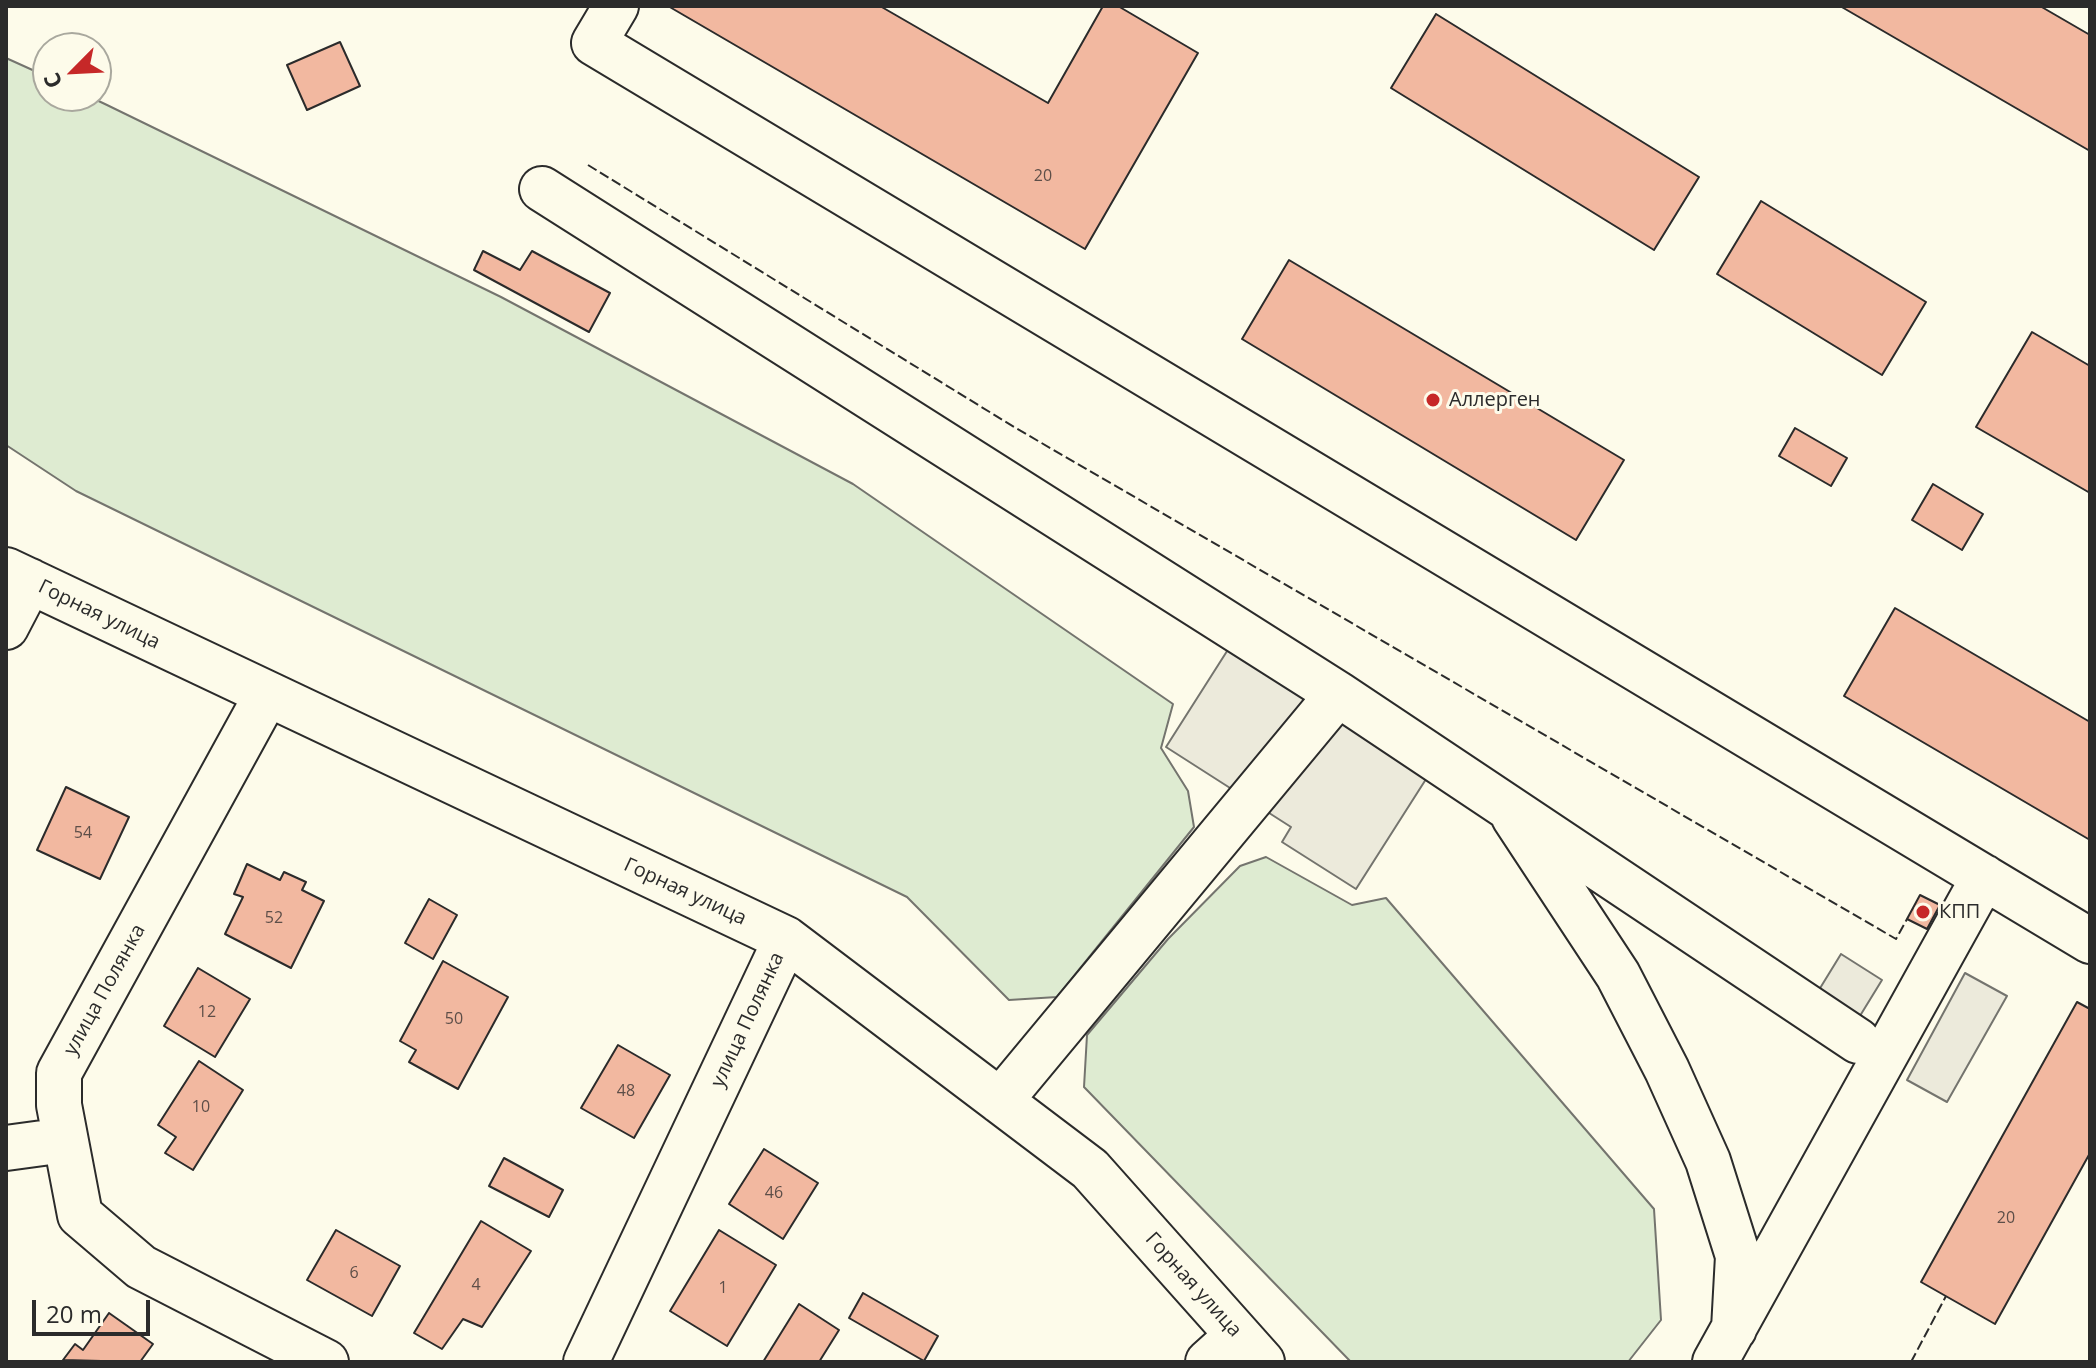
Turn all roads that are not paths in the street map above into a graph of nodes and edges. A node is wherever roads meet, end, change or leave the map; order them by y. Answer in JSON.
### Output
{"nodes":[{"id":1,"x":616,"y":6,"type":"edge"},
{"id":2,"x":542,"y":189,"type":"dead end"},
{"id":3,"x":18,"y":576,"type":"edge"},
{"id":4,"x":6,"y":627,"type":"edge"},
{"id":5,"x":1338,"y":694,"type":"junction"},
{"id":6,"x":266,"y":696,"type":"junction"},
{"id":7,"x":1504,"y":802,"type":"junction"},
{"id":8,"x":1984,"y":877,"type":"junction"},
{"id":9,"x":786,"y":939,"type":"junction"},
{"id":10,"x":2090,"y":941,"type":"edge"},
{"id":11,"x":1858,"y":1041,"type":"dead end"},
{"id":12,"x":1000,"y":1101,"type":"junction"},
{"id":13,"x":65,"y":1140,"type":"junction"},
{"id":14,"x":6,"y":1148,"type":"edge"},
{"id":15,"x":1724,"y":1346,"type":"edge"},
{"id":16,"x":1236,"y":1353,"type":"edge"},
{"id":17,"x":326,"y":1362,"type":"edge"},
{"id":18,"x":586,"y":1362,"type":"edge"}],
"edges":[{"from":1,"to":8,"type":"street"},
{"from":2,"to":5,"type":"street"},
{"from":3,"to":4,"type":"street"},
{"from":3,"to":6,"type":"street","name":"Горная улица"},
{"from":5,"to":7,"type":"street"},
{"from":5,"to":12,"type":"street"},
{"from":6,"to":9,"type":"street","name":"Горная улица"},
{"from":6,"to":13,"type":"street","name":"улица Полянка"},
{"from":7,"to":11,"type":"street"},
{"from":7,"to":15,"type":"street"},
{"from":8,"to":10,"type":"street"},
{"from":8,"to":15,"type":"street"},
{"from":9,"to":12,"type":"street","name":"Горная улица"},
{"from":9,"to":18,"type":"street","name":"улица Полянка"},
{"from":12,"to":16,"type":"street","name":"Горная улица"},
{"from":13,"to":14,"type":"street"},
{"from":13,"to":17,"type":"street","name":"улица Полянка"}]}
